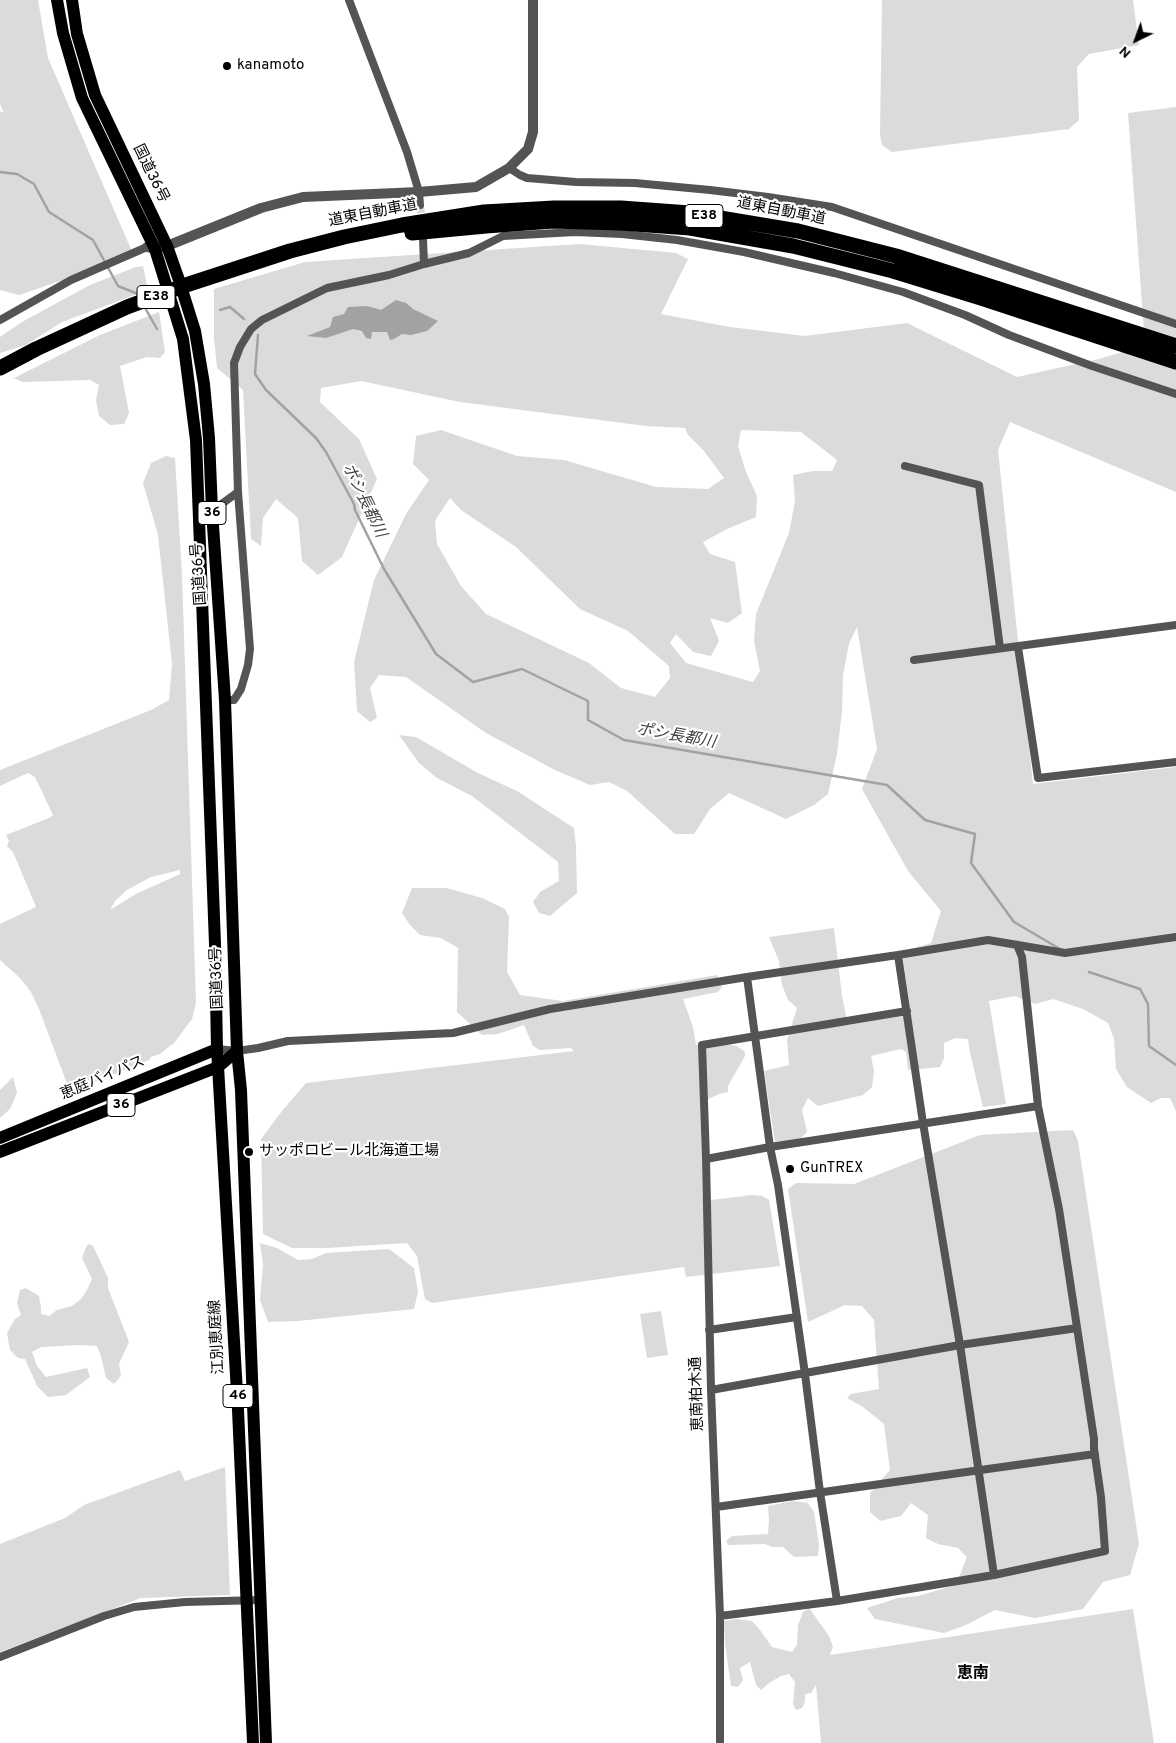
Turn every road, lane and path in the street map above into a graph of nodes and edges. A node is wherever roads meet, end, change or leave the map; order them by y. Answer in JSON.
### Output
{"nodes":[{"id":1,"x":57,"y":0,"type":"edge"},
{"id":2,"x":72,"y":0,"type":"edge"},
{"id":3,"x":350,"y":0,"type":"edge"},
{"id":4,"x":533,"y":0,"type":"edge"},
{"id":5,"x":509,"y":168,"type":"junction"},
{"id":6,"x":419,"y":192,"type":"junction"},
{"id":7,"x":420,"y":205,"type":"tunnel mouth"},
{"id":8,"x":423,"y":239,"type":"dead end"},
{"id":9,"x":156,"y":247,"type":"junction"},
{"id":10,"x":424,"y":264,"type":"junction"},
{"id":11,"x":222,"y":272,"type":"junction"},
{"id":12,"x":0,"y":320,"type":"edge"},
{"id":13,"x":1176,"y":324,"type":"edge"},
{"id":14,"x":1176,"y":346,"type":"edge"},
{"id":15,"x":1176,"y":362,"type":"edge"},
{"id":16,"x":0,"y":368,"type":"edge"},
{"id":17,"x":1176,"y":394,"type":"edge"},
{"id":18,"x":905,"y":466,"type":"dead end"},
{"id":19,"x":238,"y":492,"type":"junction"},
{"id":20,"x":212,"y":511,"type":"junction"},
{"id":21,"x":1176,"y":625,"type":"edge"},
{"id":22,"x":1018,"y":646,"type":"junction"},
{"id":23,"x":1000,"y":648,"type":"junction"},
{"id":24,"x":914,"y":660,"type":"dead end"},
{"id":25,"x":225,"y":700,"type":"junction"},
{"id":26,"x":1176,"y":762,"type":"edge"},
{"id":27,"x":1176,"y":937,"type":"edge"},
{"id":28,"x":1017,"y":945,"type":"junction"},
{"id":29,"x":898,"y":955,"type":"junction"},
{"id":30,"x":747,"y":977,"type":"junction"},
{"id":31,"x":907,"y":1011,"type":"junction"},
{"id":32,"x":755,"y":1036,"type":"junction"},
{"id":33,"x":218,"y":1049,"type":"junction"},
{"id":34,"x":237,"y":1050,"type":"junction"},
{"id":35,"x":218,"y":1067,"type":"junction"},
{"id":36,"x":1038,"y":1106,"type":"junction"},
{"id":37,"x":923,"y":1123,"type":"junction"},
{"id":38,"x":0,"y":1138,"type":"edge"},
{"id":39,"x":770,"y":1147,"type":"junction"},
{"id":40,"x":0,"y":1152,"type":"edge"},
{"id":41,"x":706,"y":1159,"type":"junction"},
{"id":42,"x":797,"y":1317,"type":"junction"},
{"id":43,"x":1077,"y":1328,"type":"junction"},
{"id":44,"x":709,"y":1330,"type":"junction"},
{"id":45,"x":960,"y":1345,"type":"junction"},
{"id":46,"x":805,"y":1374,"type":"junction"},
{"id":47,"x":711,"y":1390,"type":"junction"},
{"id":48,"x":1095,"y":1454,"type":"junction"},
{"id":49,"x":978,"y":1470,"type":"junction"},
{"id":50,"x":820,"y":1492,"type":"junction"},
{"id":51,"x":716,"y":1507,"type":"junction"},
{"id":52,"x":994,"y":1575,"type":"junction"},
{"id":53,"x":247,"y":1600,"type":"junction"},
{"id":54,"x":261,"y":1600,"type":"junction"},
{"id":55,"x":838,"y":1601,"type":"junction"},
{"id":56,"x":720,"y":1616,"type":"junction"},
{"id":57,"x":0,"y":1657,"type":"edge"},
{"id":58,"x":253,"y":1743,"type":"edge"},
{"id":59,"x":266,"y":1743,"type":"edge"},
{"id":60,"x":720,"y":1743,"type":"edge"}],
"edges":[{"from":1,"to":9,"type":"main road","name":"国道36号","number":"36"},
{"from":2,"to":9,"type":"main road","name":"国道36号","number":"36"},
{"from":3,"to":6,"type":"street"},
{"from":4,"to":5,"type":"street"},
{"from":5,"to":6,"type":"street"},
{"from":5,"to":13,"type":"street"},
{"from":6,"to":7,"type":"street"},
{"from":6,"to":9,"type":"street"},
{"from":8,"to":10,"type":"street"},
{"from":9,"to":12,"type":"street"},
{"from":9,"to":20,"type":"main road","name":"国道36号","number":"36"},
{"from":9,"to":33,"type":"main road","name":"国道36号","number":"36"},
{"from":10,"to":17,"type":"street"},
{"from":10,"to":19,"type":"street"},
{"from":11,"to":14,"type":"highway","name":"道東自動車道","number":"E38"},
{"from":11,"to":15,"type":"highway","name":"道東自動車道","number":"E38"},
{"from":11,"to":16,"type":"highway","name":"道東自動車道","number":"E38"},
{"from":18,"to":23,"type":"street"},
{"from":19,"to":20,"type":"street"},
{"from":19,"to":25,"type":"street"},
{"from":20,"to":25,"type":"main road","name":"国道36号","number":"36"},
{"from":21,"to":22,"type":"street"},
{"from":22,"to":23,"type":"street"},
{"from":22,"to":26,"type":"street"},
{"from":23,"to":24,"type":"street"},
{"from":25,"to":34,"type":"main road","name":"国道36号","number":"36"},
{"from":27,"to":28,"type":"street"},
{"from":28,"to":29,"type":"street"},
{"from":28,"to":36,"type":"street"},
{"from":29,"to":30,"type":"street"},
{"from":29,"to":31,"type":"street"},
{"from":30,"to":32,"type":"street"},
{"from":30,"to":34,"type":"street"},
{"from":31,"to":32,"type":"street"},
{"from":31,"to":37,"type":"street"},
{"from":32,"to":39,"type":"street"},
{"from":32,"to":41,"type":"street","name":"恵南柏木通"},
{"from":33,"to":34,"type":"street"},
{"from":33,"to":35,"type":"main road","name":"江別恵庭線","number":"46"},
{"from":33,"to":38,"type":"main road","name":"恵庭バイパス","number":"36"},
{"from":34,"to":35,"type":"main road","name":"恵庭バイパス","number":"36"},
{"from":34,"to":54,"type":"main road","number":"46"},
{"from":35,"to":40,"type":"main road","name":"恵庭バイパス","number":"36"},
{"from":35,"to":53,"type":"main road","name":"江別恵庭線","number":"46"},
{"from":36,"to":37,"type":"street"},
{"from":36,"to":43,"type":"street"},
{"from":37,"to":39,"type":"street"},
{"from":37,"to":45,"type":"street"},
{"from":39,"to":41,"type":"street"},
{"from":39,"to":42,"type":"street"},
{"from":41,"to":44,"type":"street","name":"恵南柏木通"},
{"from":42,"to":44,"type":"street"},
{"from":42,"to":46,"type":"street"},
{"from":43,"to":45,"type":"street"},
{"from":43,"to":48,"type":"street"},
{"from":44,"to":47,"type":"street","name":"恵南柏木通"},
{"from":45,"to":46,"type":"street"},
{"from":45,"to":49,"type":"street"},
{"from":46,"to":47,"type":"street"},
{"from":46,"to":50,"type":"street"},
{"from":47,"to":51,"type":"street","name":"恵南柏木通"},
{"from":48,"to":49,"type":"street"},
{"from":48,"to":52,"type":"street"},
{"from":49,"to":50,"type":"street"},
{"from":49,"to":52,"type":"street"},
{"from":50,"to":51,"type":"street"},
{"from":50,"to":55,"type":"street"},
{"from":51,"to":56,"type":"street","name":"恵南柏木通"},
{"from":52,"to":55,"type":"street"},
{"from":53,"to":54,"type":"street"},
{"from":53,"to":57,"type":"street"},
{"from":53,"to":58,"type":"main road","name":"江別恵庭線","number":"46"},
{"from":54,"to":59,"type":"main road","number":"46"},
{"from":55,"to":56,"type":"street"},
{"from":56,"to":60,"type":"street","name":"恵南柏木通"}]}
